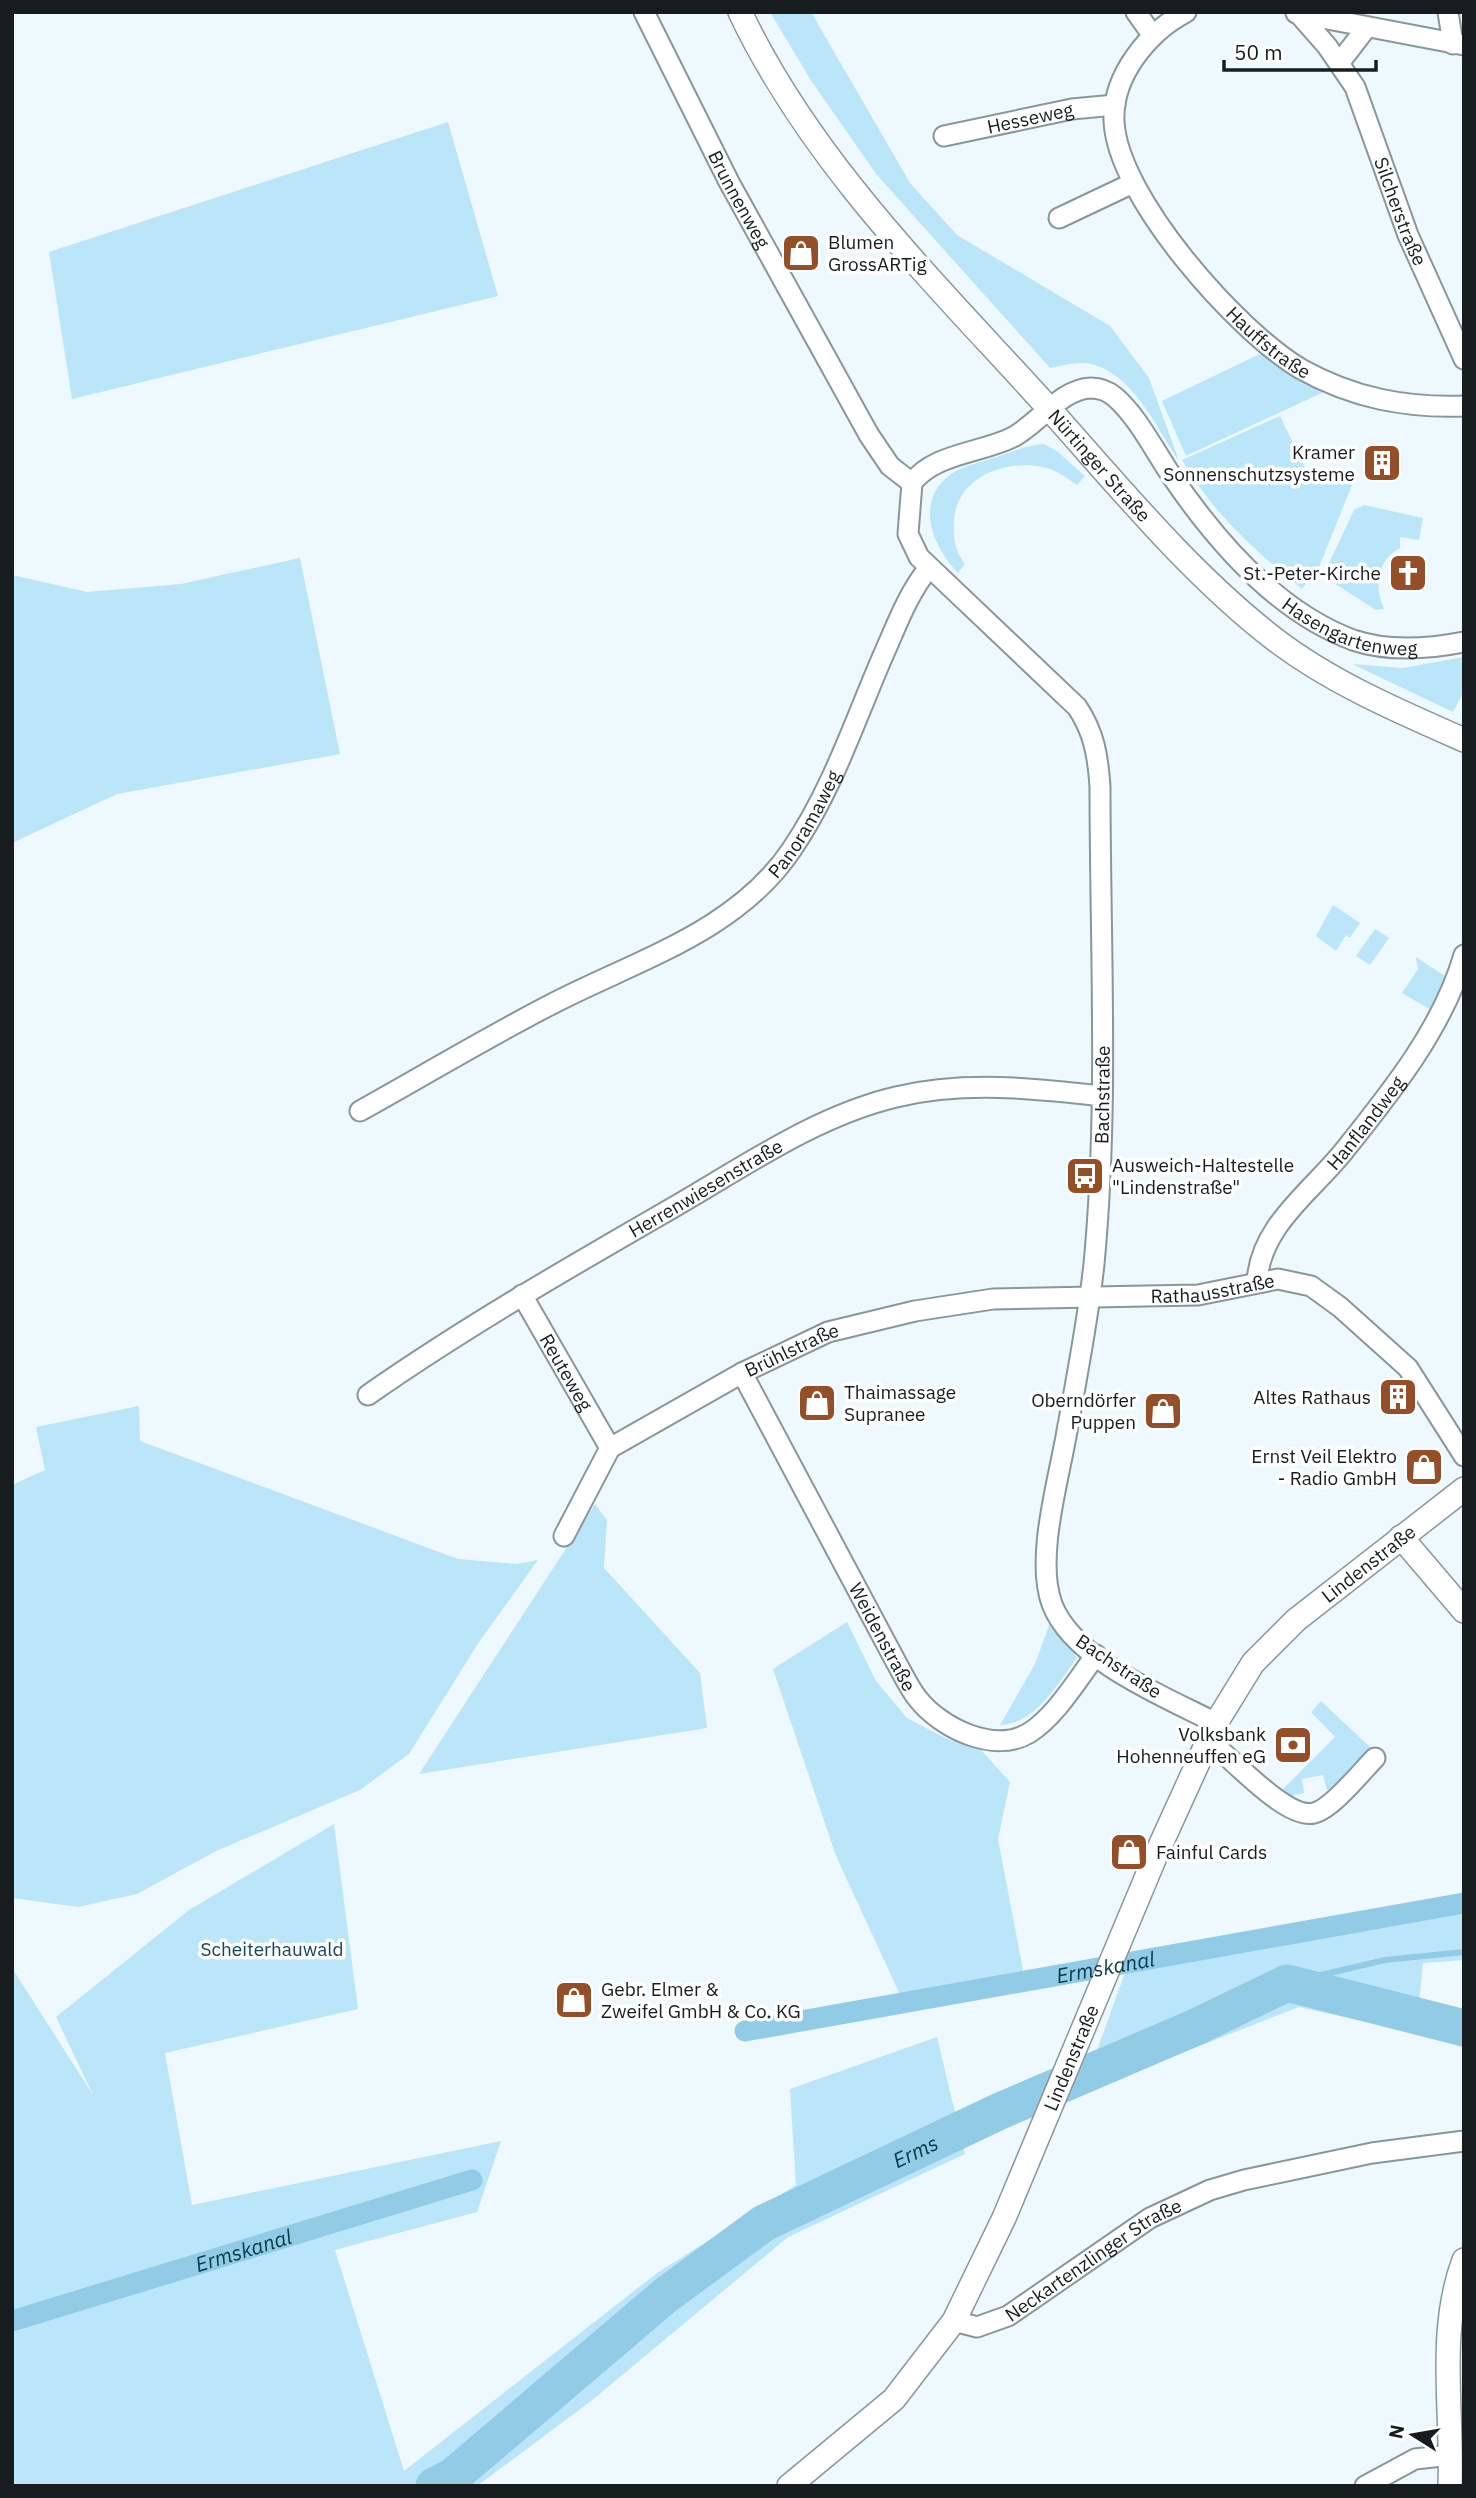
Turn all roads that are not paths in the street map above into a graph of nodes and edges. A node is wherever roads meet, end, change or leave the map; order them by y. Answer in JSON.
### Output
{"nodes":[{"id":1,"x":644,"y":12,"type":"edge"},
{"id":2,"x":740,"y":12,"type":"edge"},
{"id":3,"x":1136,"y":12,"type":"edge"},
{"id":4,"x":1186,"y":12,"type":"edge"},
{"id":5,"x":1448,"y":12,"type":"edge"},
{"id":6,"x":1295,"y":13,"type":"edge"},
{"id":7,"x":1367,"y":27,"type":"junction"},
{"id":8,"x":1153,"y":36,"type":"junction"},
{"id":9,"x":1458,"y":45,"type":"edge"},
{"id":10,"x":1340,"y":62,"type":"junction"},
{"id":11,"x":1115,"y":105,"type":"junction"},
{"id":12,"x":944,"y":136,"type":"dead end"},
{"id":13,"x":1133,"y":183,"type":"junction"},
{"id":14,"x":1059,"y":218,"type":"dead end"},
{"id":15,"x":1464,"y":359,"type":"edge"},
{"id":16,"x":1464,"y":406,"type":"edge"},
{"id":17,"x":1050,"y":410,"type":"junction"},
{"id":18,"x":912,"y":483,"type":"junction"},
{"id":19,"x":928,"y":569,"type":"junction"},
{"id":20,"x":1464,"y":642,"type":"edge"},
{"id":21,"x":1464,"y":740,"type":"edge"},
{"id":22,"x":1464,"y":955,"type":"edge"},
{"id":23,"x":1102,"y":1096,"type":"junction"},
{"id":24,"x":360,"y":1111,"type":"dead end"},
{"id":25,"x":1257,"y":1282,"type":"junction"},
{"id":26,"x":523,"y":1295,"type":"junction"},
{"id":27,"x":1090,"y":1296,"type":"junction"},
{"id":28,"x":742,"y":1373,"type":"junction"},
{"id":29,"x":391,"y":1395,"type":"dead end"},
{"id":30,"x":610,"y":1448,"type":"junction"},
{"id":31,"x":1464,"y":1456,"type":"edge"},
{"id":32,"x":1464,"y":1489,"type":"edge"},
{"id":33,"x":564,"y":1536,"type":"dead end"},
{"id":34,"x":1401,"y":1537,"type":"junction"},
{"id":35,"x":1464,"y":1611,"type":"edge"},
{"id":36,"x":1096,"y":1655,"type":"junction"},
{"id":37,"x":1212,"y":1732,"type":"junction"},
{"id":38,"x":1375,"y":1758,"type":"dead end"},
{"id":39,"x":1464,"y":2141,"type":"edge"},
{"id":40,"x":1464,"y":2260,"type":"edge"},
{"id":41,"x":954,"y":2321,"type":"junction"},
{"id":42,"x":1451,"y":2455,"type":"junction"},
{"id":43,"x":789,"y":2486,"type":"edge"},
{"id":44,"x":1365,"y":2486,"type":"edge"},
{"id":45,"x":1450,"y":2486,"type":"edge"}],
"edges":[{"from":1,"to":18,"type":"street","name":"Brunnenweg"},
{"from":2,"to":17,"type":"street","name":"Nürtinger Straße"},
{"from":3,"to":8,"type":"street"},
{"from":4,"to":8,"type":"street","name":"Hauffstraße"},
{"from":5,"to":9,"type":"street"},
{"from":6,"to":7,"type":"street"},
{"from":6,"to":10,"type":"street","name":"Silcherstraße"},
{"from":7,"to":9,"type":"street"},
{"from":7,"to":10,"type":"street"},
{"from":8,"to":11,"type":"street","name":"Hauffstraße"},
{"from":10,"to":15,"type":"street","name":"Silcherstraße"},
{"from":11,"to":12,"type":"street","name":"Hesseweg"},
{"from":11,"to":13,"type":"street","name":"Hauffstraße"},
{"from":13,"to":14,"type":"street"},
{"from":13,"to":16,"type":"street","name":"Hauffstraße"},
{"from":17,"to":18,"type":"street"},
{"from":17,"to":20,"type":"street","name":"Hasengartenweg"},
{"from":17,"to":21,"type":"street","name":"Nürtinger Straße"},
{"from":18,"to":19,"type":"street"},
{"from":19,"to":23,"type":"street","name":"Bachstraße"},
{"from":19,"to":24,"type":"street","name":"Panoramaweg"},
{"from":22,"to":25,"type":"street","name":"Hanflandweg"},
{"from":23,"to":26,"type":"street","name":"Herrenwiesenstraße"},
{"from":23,"to":27,"type":"street","name":"Bachstraße"},
{"from":25,"to":27,"type":"street","name":"Rathausstraße"},
{"from":25,"to":31,"type":"street","name":"Rathausstraße"},
{"from":26,"to":29,"type":"street","name":"Herrenwiesenstraße"},
{"from":26,"to":30,"type":"street","name":"Reuteweg"},
{"from":27,"to":28,"type":"street","name":"Brühlstraße"},
{"from":27,"to":36,"type":"street","name":"Bachstraße"},
{"from":28,"to":30,"type":"street","name":"Brühlstraße"},
{"from":28,"to":36,"type":"street","name":"Weidenstraße"},
{"from":30,"to":33,"type":"street"},
{"from":32,"to":34,"type":"street","name":"Lindenstraße"},
{"from":34,"to":35,"type":"street"},
{"from":34,"to":37,"type":"street","name":"Lindenstraße"},
{"from":36,"to":37,"type":"street","name":"Bachstraße"},
{"from":37,"to":38,"type":"street","name":"Bachstraße"},
{"from":37,"to":41,"type":"street","name":"Lindenstraße"},
{"from":39,"to":41,"type":"street","name":"Neckartenzlinger Straße"},
{"from":40,"to":42,"type":"street"},
{"from":41,"to":43,"type":"street"},
{"from":42,"to":44,"type":"street"},
{"from":42,"to":45,"type":"street"}]}
